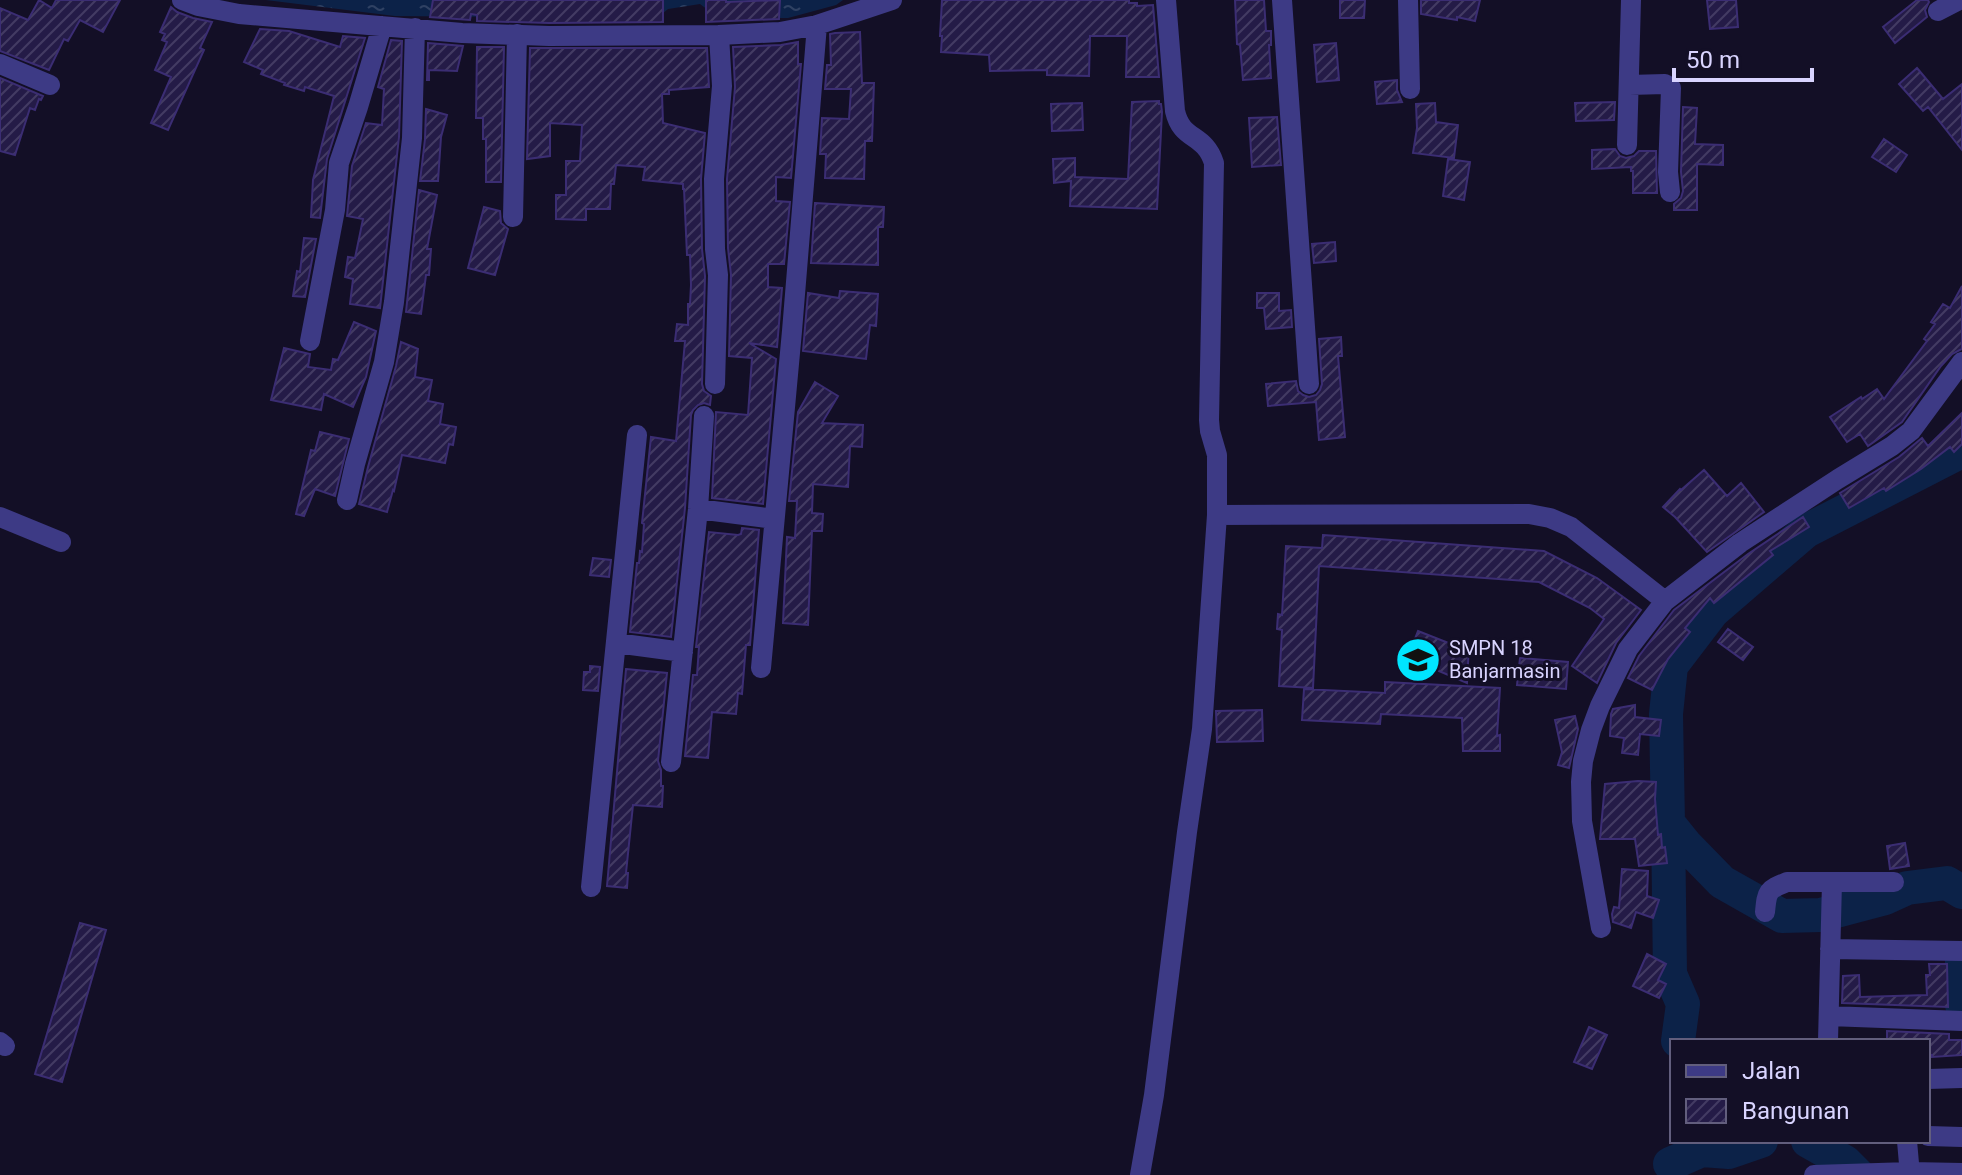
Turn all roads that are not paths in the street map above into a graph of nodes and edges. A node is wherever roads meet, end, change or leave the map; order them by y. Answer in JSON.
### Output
{"nodes":[{"id":1,"x":182,"y":0,"type":"edge"},
{"id":2,"x":892,"y":0,"type":"edge"},
{"id":3,"x":1166,"y":0,"type":"edge"},
{"id":4,"x":1282,"y":0,"type":"edge"},
{"id":5,"x":1408,"y":0,"type":"edge"},
{"id":6,"x":1631,"y":0,"type":"edge"},
{"id":7,"x":1959,"y":0,"type":"edge"},
{"id":8,"x":1938,"y":11,"type":"dead end"},
{"id":9,"x":817,"y":25,"type":"junction"},
{"id":10,"x":382,"y":26,"type":"junction"},
{"id":11,"x":415,"y":28,"type":"junction"},
{"id":12,"x":517,"y":34,"type":"junction"},
{"id":13,"x":719,"y":35,"type":"junction"},
{"id":14,"x":0,"y":64,"type":"edge"},
{"id":15,"x":50,"y":85,"type":"dead end"},
{"id":16,"x":1629,"y":85,"type":"junction"},
{"id":17,"x":1410,"y":89,"type":"dead end"},
{"id":18,"x":1627,"y":145,"type":"dead end"},
{"id":19,"x":1670,"y":192,"type":"dead end"},
{"id":20,"x":513,"y":217,"type":"dead end"},
{"id":21,"x":310,"y":341,"type":"dead end"},
{"id":22,"x":1962,"y":362,"type":"edge"},
{"id":23,"x":715,"y":384,"type":"dead end"},
{"id":24,"x":1309,"y":384,"type":"dead end"},
{"id":25,"x":704,"y":416,"type":"dead end"},
{"id":26,"x":637,"y":435,"type":"dead end"},
{"id":27,"x":347,"y":500,"type":"dead end"},
{"id":28,"x":698,"y":509,"type":"junction"},
{"id":29,"x":1217,"y":515,"type":"junction"},
{"id":30,"x":0,"y":517,"type":"edge"},
{"id":31,"x":774,"y":519,"type":"junction"},
{"id":32,"x":61,"y":542,"type":"dead end"},
{"id":33,"x":1665,"y":601,"type":"junction"},
{"id":34,"x":616,"y":643,"type":"junction"},
{"id":35,"x":683,"y":652,"type":"junction"},
{"id":36,"x":761,"y":668,"type":"dead end"},
{"id":37,"x":671,"y":762,"type":"dead end"},
{"id":38,"x":1832,"y":882,"type":"junction"},
{"id":39,"x":1894,"y":882,"type":"dead end"},
{"id":40,"x":591,"y":887,"type":"dead end"},
{"id":41,"x":1765,"y":912,"type":"dead end"},
{"id":42,"x":1601,"y":928,"type":"dead end"},
{"id":43,"x":1830,"y":949,"type":"junction"},
{"id":44,"x":1962,"y":951,"type":"edge"},
{"id":45,"x":1829,"y":1016,"type":"junction"},
{"id":46,"x":1962,"y":1021,"type":"edge"},
{"id":47,"x":1828,"y":1039,"type":"edge"},
{"id":48,"x":1962,"y":1078,"type":"edge"},
{"id":49,"x":1930,"y":1079,"type":"edge"},
{"id":50,"x":1930,"y":1136,"type":"edge"},
{"id":51,"x":1962,"y":1137,"type":"edge"},
{"id":52,"x":1907,"y":1143,"type":"edge"},
{"id":53,"x":1962,"y":1173,"type":"edge"},
{"id":54,"x":1910,"y":1174,"type":"edge"},
{"id":55,"x":1140,"y":1175,"type":"edge"},
{"id":56,"x":1814,"y":1175,"type":"edge"}],
"edges":[{"from":1,"to":10,"type":"street"},
{"from":2,"to":9,"type":"street"},
{"from":3,"to":29,"type":"street"},
{"from":4,"to":24,"type":"street"},
{"from":5,"to":17,"type":"street"},
{"from":6,"to":16,"type":"street"},
{"from":7,"to":8,"type":"street"},
{"from":9,"to":13,"type":"street"},
{"from":9,"to":31,"type":"street"},
{"from":10,"to":11,"type":"street"},
{"from":10,"to":21,"type":"street"},
{"from":11,"to":12,"type":"street"},
{"from":11,"to":27,"type":"street"},
{"from":12,"to":13,"type":"street"},
{"from":12,"to":20,"type":"street"},
{"from":13,"to":23,"type":"street"},
{"from":14,"to":15,"type":"street"},
{"from":16,"to":18,"type":"street"},
{"from":16,"to":19,"type":"street"},
{"from":22,"to":33,"type":"street"},
{"from":25,"to":28,"type":"street"},
{"from":26,"to":34,"type":"street"},
{"from":28,"to":31,"type":"street"},
{"from":28,"to":35,"type":"street"},
{"from":29,"to":33,"type":"street"},
{"from":29,"to":55,"type":"street"},
{"from":30,"to":32,"type":"street"},
{"from":31,"to":36,"type":"street"},
{"from":33,"to":42,"type":"street"},
{"from":34,"to":35,"type":"street"},
{"from":34,"to":40,"type":"street"},
{"from":35,"to":37,"type":"street"},
{"from":38,"to":39,"type":"street"},
{"from":38,"to":41,"type":"street"},
{"from":38,"to":43,"type":"street"},
{"from":43,"to":44,"type":"street"},
{"from":43,"to":45,"type":"street"},
{"from":45,"to":46,"type":"street"},
{"from":45,"to":47,"type":"street"},
{"from":48,"to":49,"type":"street"},
{"from":50,"to":51,"type":"street"},
{"from":52,"to":54,"type":"street"},
{"from":53,"to":54,"type":"street"},
{"from":54,"to":56,"type":"street"}]}
